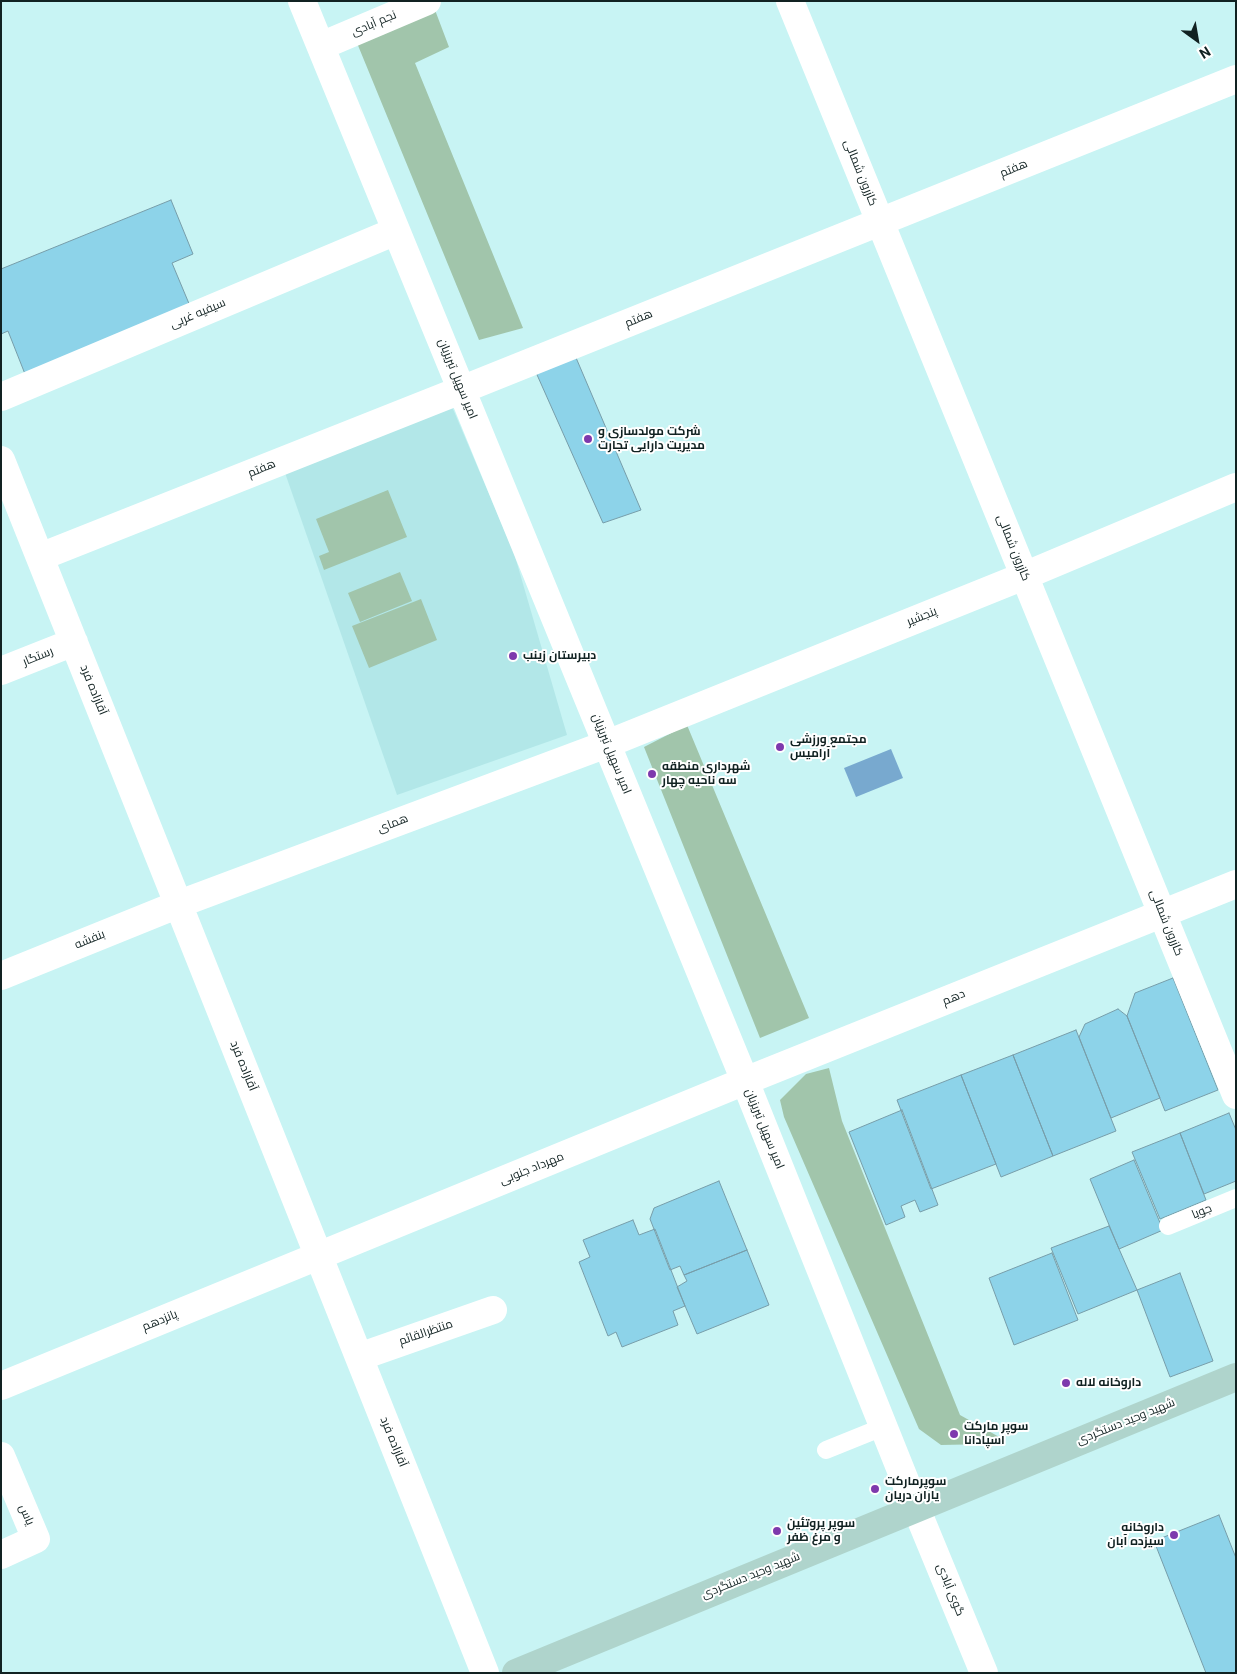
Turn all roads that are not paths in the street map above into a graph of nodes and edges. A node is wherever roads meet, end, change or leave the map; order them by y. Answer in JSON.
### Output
{"nodes":[{"id":1,"x":302,"y":1,"type":"edge"},
{"id":2,"x":427,"y":1,"type":"edge"},
{"id":3,"x":790,"y":1,"type":"edge"},
{"id":4,"x":320,"y":46,"type":"junction"},
{"id":5,"x":1236,"y":79,"type":"edge"},
{"id":6,"x":880,"y":223,"type":"junction"},
{"id":7,"x":396,"y":231,"type":"junction"},
{"id":8,"x":461,"y":390,"type":"junction"},
{"id":9,"x":1,"y":397,"type":"edge"},
{"id":10,"x":1,"y":460,"type":"edge"},
{"id":11,"x":1236,"y":487,"type":"edge"},
{"id":12,"x":40,"y":557,"type":"junction"},
{"id":13,"x":1024,"y":576,"type":"junction"},
{"id":14,"x":74,"y":642,"type":"junction"},
{"id":15,"x":1,"y":671,"type":"edge"},
{"id":16,"x":607,"y":744,"type":"junction"},
{"id":17,"x":1236,"y":884,"type":"edge"},
{"id":18,"x":178,"y":904,"type":"junction"},
{"id":19,"x":1162,"y":914,"type":"junction"},
{"id":20,"x":1,"y":976,"type":"edge"},
{"id":21,"x":745,"y":1082,"type":"junction"},
{"id":22,"x":1236,"y":1094,"type":"edge"},
{"id":23,"x":1236,"y":1198,"type":"edge"},
{"id":24,"x":1168,"y":1226,"type":"dead end"},
{"id":25,"x":319,"y":1256,"type":"junction"},
{"id":26,"x":494,"y":1310,"type":"dead end"},
{"id":27,"x":359,"y":1357,"type":"junction"},
{"id":28,"x":1236,"y":1377,"type":"edge"},
{"id":29,"x":1,"y":1386,"type":"edge"},
{"id":30,"x":883,"y":1427,"type":"junction"},
{"id":31,"x":826,"y":1450,"type":"dead end"},
{"id":32,"x":1,"y":1456,"type":"edge"},
{"id":33,"x":916,"y":1508,"type":"junction"},
{"id":34,"x":1,"y":1554,"type":"edge"},
{"id":35,"x":485,"y":1673,"type":"edge"},
{"id":36,"x":516,"y":1673,"type":"edge"},
{"id":37,"x":984,"y":1673,"type":"edge"}],
"edges":[{"from":1,"to":4,"type":"street","name":"امیر سهیل تبریزیان"},
{"from":2,"to":4,"type":"street","name":"نجم آبادی"},
{"from":3,"to":6,"type":"street","name":"کازرون شمالی"},
{"from":4,"to":7,"type":"street","name":"امیر سهیل تبریزیان"},
{"from":5,"to":6,"type":"street","name":"هفتم"},
{"from":6,"to":8,"type":"street","name":"هفتم"},
{"from":6,"to":13,"type":"street","name":"کازرون شمالی"},
{"from":7,"to":8,"type":"street","name":"امیر سهیل تبریزیان"},
{"from":7,"to":9,"type":"street","name":"سیفیه غربی"},
{"from":8,"to":12,"type":"street","name":"هفتم"},
{"from":8,"to":16,"type":"street","name":"امیر سهیل تبریزیان"},
{"from":10,"to":12,"type":"street","name":"آقازاده فرد"},
{"from":11,"to":13,"type":"street","name":"پنجشیر"},
{"from":12,"to":14,"type":"street","name":"آقازاده فرد"},
{"from":13,"to":16,"type":"street","name":"پنجشیر"},
{"from":13,"to":19,"type":"street","name":"کازرون شمالی"},
{"from":14,"to":15,"type":"street","name":"رستگار"},
{"from":14,"to":18,"type":"street","name":"آقازاده فرد"},
{"from":16,"to":18,"type":"street","name":"همای"},
{"from":16,"to":21,"type":"street","name":"امیر سهیل تبریزیان"},
{"from":17,"to":19,"type":"street","name":"دهم"},
{"from":18,"to":20,"type":"street","name":"بنفشه"},
{"from":18,"to":25,"type":"street","name":"آقازاده فرد"},
{"from":19,"to":21,"type":"street","name":"دهم"},
{"from":19,"to":22,"type":"street","name":"کازرون شمالی"},
{"from":21,"to":25,"type":"street","name":"مهرداد جنوبی"},
{"from":21,"to":30,"type":"street","name":"امیر سهیل تبریزیان"},
{"from":23,"to":24,"type":"lane","name":"جویا"},
{"from":25,"to":27,"type":"street","name":"آقازاده فرد"},
{"from":25,"to":29,"type":"street","name":"پانزدهم"},
{"from":26,"to":27,"type":"street","name":"منتظرالقائم"},
{"from":27,"to":35,"type":"street","name":"آقازاده فرد"},
{"from":28,"to":33,"type":"main road","name":"شهید وحید دستگردی"},
{"from":30,"to":31,"type":"lane"},
{"from":30,"to":33,"type":"street","name":"امیر سهیل تبریزیان"},
{"from":32,"to":34,"type":"street","name":"یاس"},
{"from":33,"to":36,"type":"main road","name":"شهید وحید دستگردی"},
{"from":33,"to":37,"type":"street","name":"گوی آبادی"}]}
